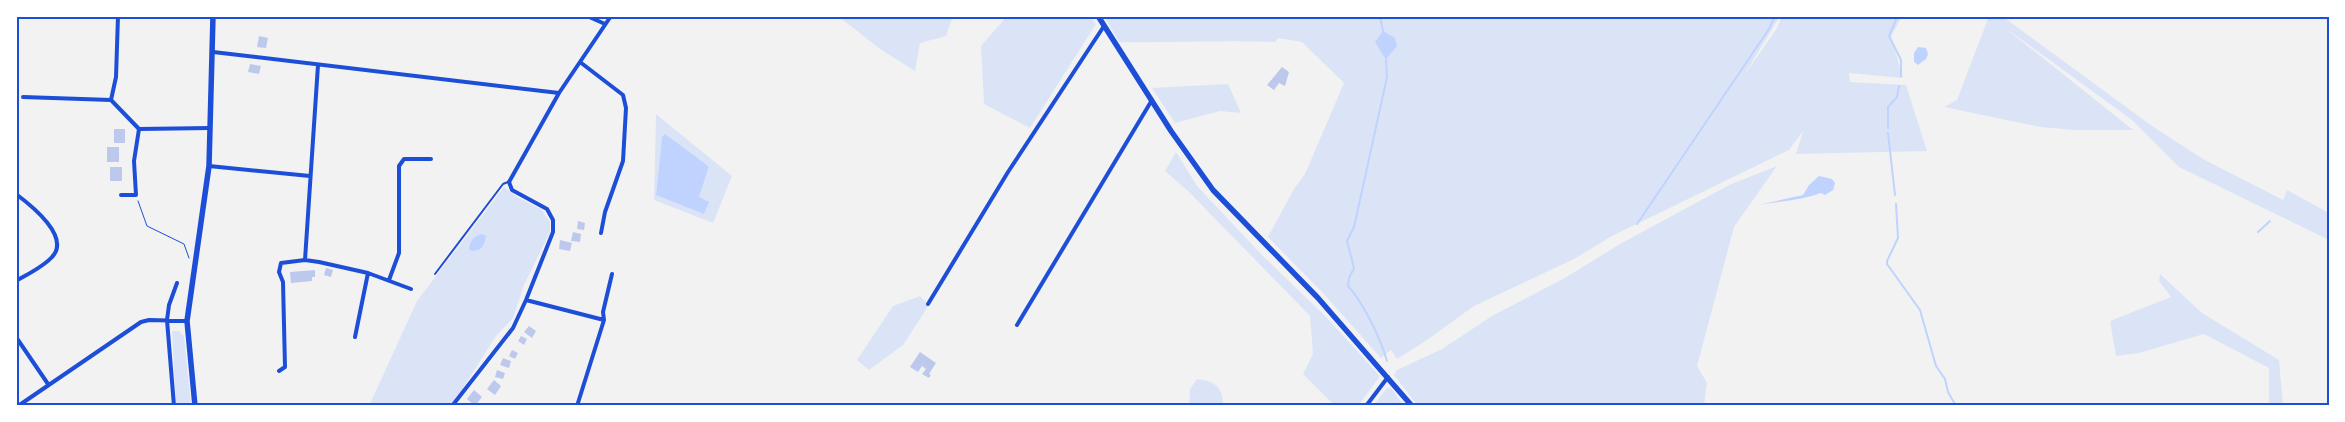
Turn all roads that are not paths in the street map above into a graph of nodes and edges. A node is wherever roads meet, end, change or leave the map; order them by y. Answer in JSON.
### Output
{"nodes":[{"id":1,"x":118,"y":16,"type":"edge"},
{"id":2,"x":213,"y":16,"type":"edge"},
{"id":3,"x":586,"y":16,"type":"edge"},
{"id":4,"x":611,"y":16,"type":"edge"},
{"id":5,"x":1098,"y":16,"type":"edge"},
{"id":6,"x":605,"y":24,"type":"junction"},
{"id":7,"x":1104,"y":26,"type":"junction"},
{"id":8,"x":213,"y":52,"type":"junction"},
{"id":9,"x":580,"y":62,"type":"junction"},
{"id":10,"x":318,"y":64,"type":"junction"},
{"id":11,"x":559,"y":93,"type":"junction"},
{"id":12,"x":23,"y":97,"type":"dead end"},
{"id":13,"x":111,"y":100,"type":"junction"},
{"id":14,"x":1152,"y":100,"type":"junction"},
{"id":15,"x":210,"y":128,"type":"junction"},
{"id":16,"x":139,"y":129,"type":"junction"},
{"id":17,"x":431,"y":159,"type":"dead end"},
{"id":18,"x":209,"y":166,"type":"junction"},
{"id":19,"x":310,"y":176,"type":"junction"},
{"id":20,"x":508,"y":182,"type":"junction"},
{"id":21,"x":16,"y":194,"type":"edge"},
{"id":22,"x":121,"y":195,"type":"dead end"},
{"id":23,"x":601,"y":233,"type":"dead end"},
{"id":24,"x":304,"y":260,"type":"junction"},
{"id":25,"x":368,"y":273,"type":"junction"},
{"id":26,"x":435,"y":274,"type":"dead end"},
{"id":27,"x":612,"y":274,"type":"dead end"},
{"id":28,"x":390,"y":280,"type":"junction"},
{"id":29,"x":16,"y":281,"type":"edge"},
{"id":30,"x":177,"y":284,"type":"dead end"},
{"id":31,"x":412,"y":289,"type":"dead end"},
{"id":32,"x":526,"y":300,"type":"junction"},
{"id":33,"x":928,"y":304,"type":"dead end"},
{"id":34,"x":167,"y":320,"type":"junction"},
{"id":35,"x":604,"y":320,"type":"junction"},
{"id":36,"x":187,"y":321,"type":"junction"},
{"id":37,"x":1017,"y":325,"type":"dead end"},
{"id":38,"x":16,"y":337,"type":"edge"},
{"id":39,"x":355,"y":337,"type":"dead end"},
{"id":40,"x":279,"y":371,"type":"dead end"},
{"id":41,"x":1388,"y":377,"type":"junction"},
{"id":42,"x":48,"y":384,"type":"junction"},
{"id":43,"x":18,"y":406,"type":"edge"},
{"id":44,"x":174,"y":406,"type":"edge"},
{"id":45,"x":195,"y":406,"type":"edge"},
{"id":46,"x":452,"y":406,"type":"edge"},
{"id":47,"x":577,"y":406,"type":"edge"},
{"id":48,"x":1366,"y":406,"type":"edge"},
{"id":49,"x":1412,"y":406,"type":"edge"}],
"edges":[{"from":1,"to":13,"type":"street"},
{"from":2,"to":8,"type":"main road"},
{"from":3,"to":6,"type":"street"},
{"from":4,"to":6,"type":"street"},
{"from":5,"to":7,"type":"main road"},
{"from":6,"to":9,"type":"street"},
{"from":7,"to":14,"type":"main road"},
{"from":7,"to":33,"type":"street"},
{"from":8,"to":10,"type":"street"},
{"from":8,"to":15,"type":"main road"},
{"from":9,"to":11,"type":"street"},
{"from":9,"to":23,"type":"street"},
{"from":10,"to":11,"type":"street"},
{"from":10,"to":19,"type":"street"},
{"from":11,"to":20,"type":"street"},
{"from":12,"to":13,"type":"street"},
{"from":13,"to":16,"type":"street"},
{"from":14,"to":37,"type":"street"},
{"from":14,"to":41,"type":"main road"},
{"from":15,"to":16,"type":"street"},
{"from":15,"to":18,"type":"main road"},
{"from":16,"to":22,"type":"street"},
{"from":17,"to":28,"type":"street"},
{"from":18,"to":19,"type":"street"},
{"from":18,"to":36,"type":"main road"},
{"from":19,"to":24,"type":"street"},
{"from":20,"to":26,"type":"lane"},
{"from":20,"to":32,"type":"street"},
{"from":21,"to":29,"type":"street"},
{"from":24,"to":25,"type":"street"},
{"from":24,"to":40,"type":"street"},
{"from":25,"to":28,"type":"street"},
{"from":25,"to":39,"type":"street"},
{"from":27,"to":35,"type":"street"},
{"from":28,"to":31,"type":"street"},
{"from":30,"to":34,"type":"street"},
{"from":32,"to":35,"type":"street"},
{"from":32,"to":46,"type":"street"},
{"from":34,"to":36,"type":"street"},
{"from":34,"to":42,"type":"street"},
{"from":34,"to":44,"type":"street"},
{"from":35,"to":47,"type":"street"},
{"from":36,"to":45,"type":"main road"},
{"from":38,"to":42,"type":"street"},
{"from":41,"to":48,"type":"street"},
{"from":41,"to":49,"type":"main road"},
{"from":42,"to":43,"type":"street"}]}
